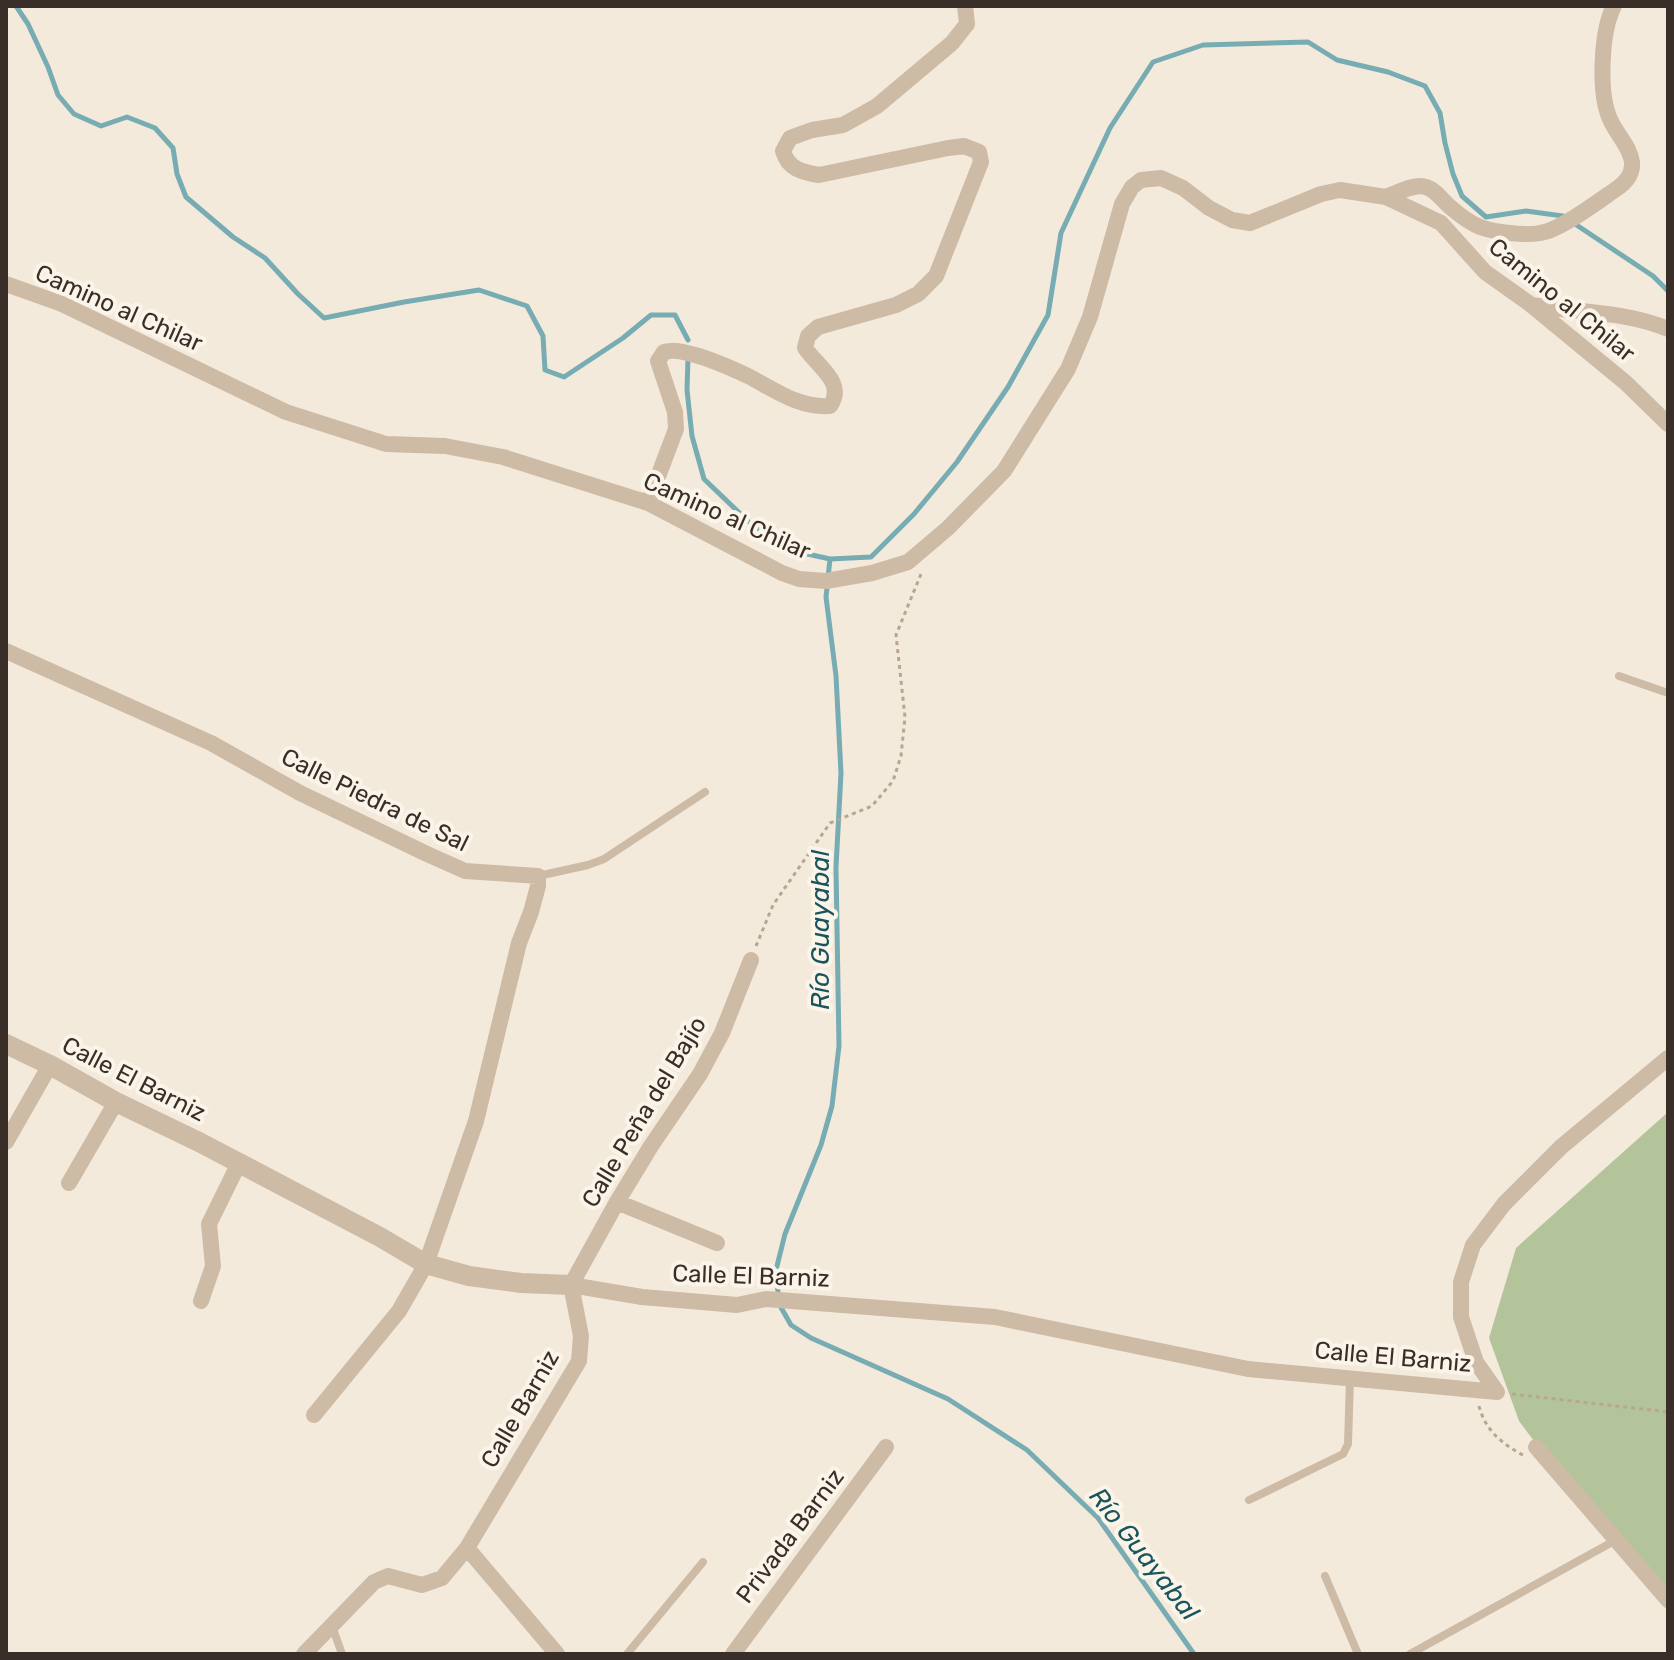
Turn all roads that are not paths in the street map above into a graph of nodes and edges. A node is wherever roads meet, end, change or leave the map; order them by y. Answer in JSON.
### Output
{"nodes":[{"id":1,"x":965,"y":6,"type":"edge"},
{"id":2,"x":1614,"y":6,"type":"edge"},
{"id":3,"x":1414,"y":187,"type":"junction"},
{"id":4,"x":1386,"y":197,"type":"junction"},
{"id":5,"x":1441,"y":223,"type":"junction"},
{"id":6,"x":6,"y":284,"type":"edge"},
{"id":7,"x":1530,"y":304,"type":"junction"},
{"id":8,"x":1668,"y":329,"type":"edge"},
{"id":9,"x":1668,"y":424,"type":"edge"},
{"id":10,"x":648,"y":503,"type":"junction"},
{"id":11,"x":6,"y":651,"type":"edge"},
{"id":12,"x":1619,"y":676,"type":"dead end"},
{"id":13,"x":1668,"y":693,"type":"edge"},
{"id":14,"x":705,"y":792,"type":"dead end"},
{"id":15,"x":538,"y":876,"type":"junction"},
{"id":16,"x":751,"y":960,"type":"road end"},
{"id":17,"x":6,"y":1044,"type":"edge"},
{"id":18,"x":1668,"y":1058,"type":"edge"},
{"id":19,"x":50,"y":1065,"type":"junction"},
{"id":20,"x":116,"y":1102,"type":"junction"},
{"id":21,"x":6,"y":1142,"type":"edge"},
{"id":22,"x":239,"y":1163,"type":"junction"},
{"id":23,"x":69,"y":1183,"type":"dead end"},
{"id":24,"x":617,"y":1202,"type":"junction"},
{"id":25,"x":717,"y":1243,"type":"dead end"},
{"id":26,"x":426,"y":1264,"type":"junction"},
{"id":27,"x":571,"y":1285,"type":"junction"},
{"id":28,"x":201,"y":1301,"type":"dead end"},
{"id":29,"x":1350,"y":1379,"type":"junction"},
{"id":30,"x":314,"y":1415,"type":"dead end"},
{"id":31,"x":886,"y":1447,"type":"dead end"},
{"id":32,"x":1536,"y":1447,"type":"dead end"},
{"id":33,"x":1249,"y":1500,"type":"dead end"},
{"id":34,"x":1616,"y":1540,"type":"junction"},
{"id":35,"x":467,"y":1548,"type":"junction"},
{"id":36,"x":703,"y":1562,"type":"dead end"},
{"id":37,"x":1325,"y":1576,"type":"dead end"},
{"id":38,"x":1668,"y":1600,"type":"edge"},
{"id":39,"x":332,"y":1626,"type":"junction"},
{"id":40,"x":1422,"y":1651,"type":"edge"},
{"id":41,"x":304,"y":1654,"type":"edge"},
{"id":42,"x":342,"y":1654,"type":"edge"},
{"id":43,"x":557,"y":1654,"type":"edge"},
{"id":44,"x":627,"y":1654,"type":"edge"},
{"id":45,"x":733,"y":1654,"type":"edge"},
{"id":46,"x":1358,"y":1654,"type":"edge"},
{"id":47,"x":1410,"y":1654,"type":"edge"}],
"edges":[{"from":1,"to":10,"type":"street"},
{"from":2,"to":3,"type":"street"},
{"from":3,"to":4,"type":"street"},
{"from":3,"to":5,"type":"street"},
{"from":4,"to":5,"type":"street","name":"Camino al Chilar"},
{"from":4,"to":10,"type":"street","name":"Camino al Chilar"},
{"from":5,"to":7,"type":"street","name":"Camino al Chilar"},
{"from":6,"to":10,"type":"street","name":"Camino al Chilar"},
{"from":7,"to":8,"type":"street"},
{"from":7,"to":9,"type":"street","name":"Camino al Chilar"},
{"from":11,"to":15,"type":"street","name":"Calle Piedra de Sal"},
{"from":12,"to":13,"type":"lane"},
{"from":14,"to":15,"type":"lane"},
{"from":15,"to":26,"type":"street"},
{"from":16,"to":24,"type":"street","name":"Calle Peña del Bajío"},
{"from":17,"to":19,"type":"street","name":"Calle El Barniz"},
{"from":18,"to":29,"type":"street","name":"Calle El Barniz"},
{"from":19,"to":20,"type":"street","name":"Calle El Barniz"},
{"from":19,"to":21,"type":"street"},
{"from":20,"to":22,"type":"street","name":"Calle El Barniz"},
{"from":20,"to":23,"type":"street"},
{"from":22,"to":26,"type":"street","name":"Calle El Barniz"},
{"from":22,"to":28,"type":"street"},
{"from":24,"to":25,"type":"street"},
{"from":24,"to":27,"type":"street","name":"Calle Peña del Bajío"},
{"from":26,"to":27,"type":"street","name":"Calle El Barniz"},
{"from":26,"to":30,"type":"street"},
{"from":27,"to":29,"type":"street","name":"Calle El Barniz"},
{"from":27,"to":35,"type":"street","name":"Calle Barniz"},
{"from":29,"to":33,"type":"lane"},
{"from":31,"to":45,"type":"street","name":"Privada Barniz"},
{"from":32,"to":34,"type":"street"},
{"from":34,"to":38,"type":"street"},
{"from":34,"to":40,"type":"lane"},
{"from":35,"to":39,"type":"street","name":"Calle Barniz"},
{"from":35,"to":43,"type":"street"},
{"from":36,"to":44,"type":"lane"},
{"from":37,"to":46,"type":"lane"},
{"from":39,"to":41,"type":"street","name":"Calle Barniz"},
{"from":39,"to":42,"type":"lane"},
{"from":40,"to":47,"type":"lane"}]}
